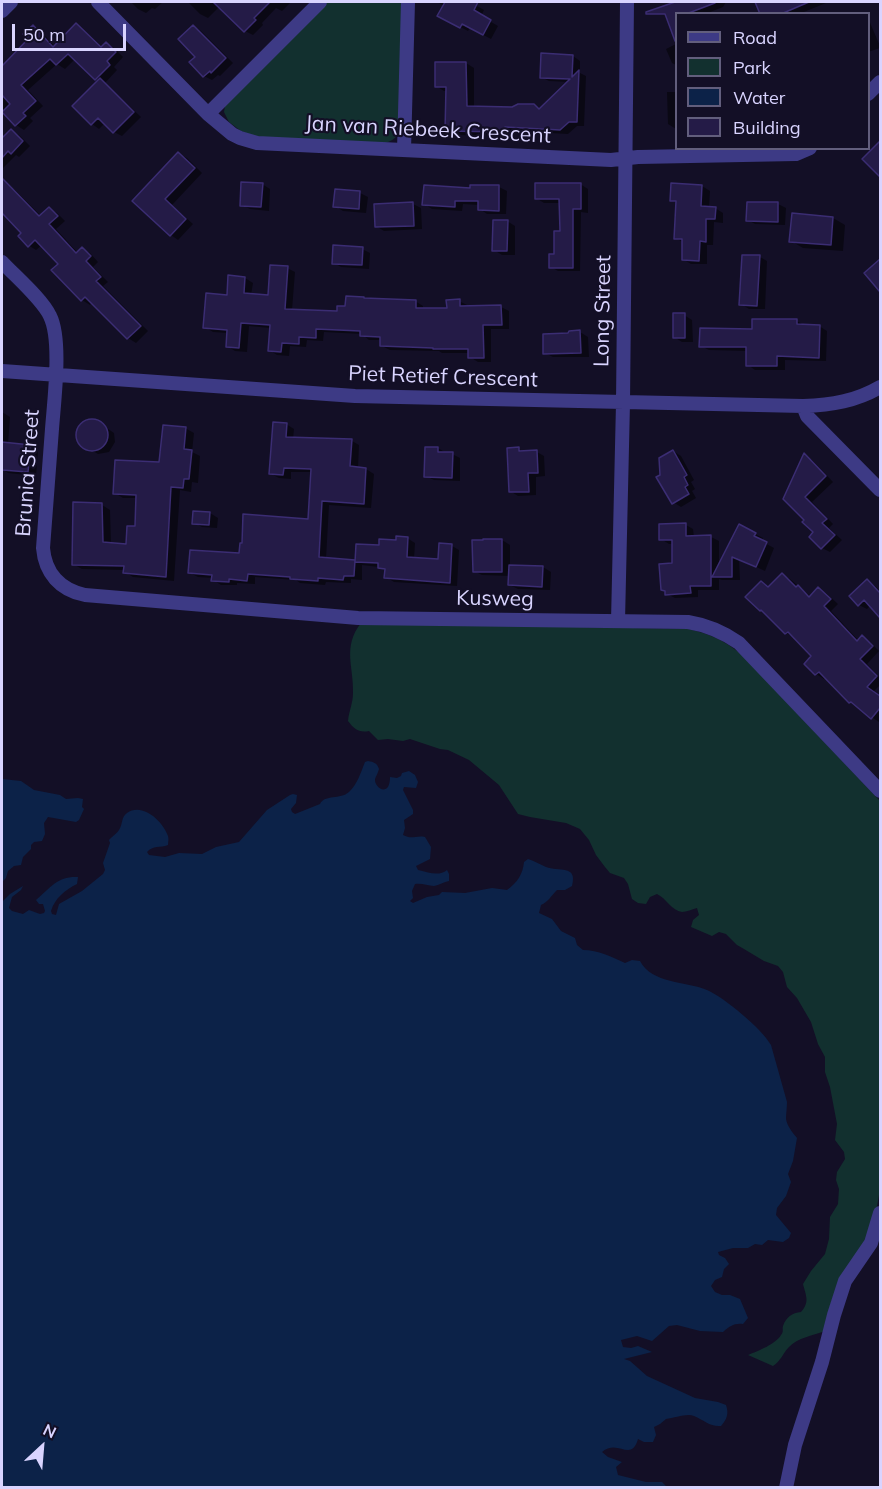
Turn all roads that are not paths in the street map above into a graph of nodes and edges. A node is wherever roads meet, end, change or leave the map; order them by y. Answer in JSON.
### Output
{"nodes":[{"id":1,"x":11,"y":2,"type":"edge"},
{"id":2,"x":98,"y":2,"type":"edge"},
{"id":3,"x":320,"y":2,"type":"edge"},
{"id":4,"x":408,"y":2,"type":"edge"},
{"id":5,"x":627,"y":2,"type":"edge"},
{"id":6,"x":2,"y":10,"type":"edge"},
{"id":7,"x":208,"y":114,"type":"junction"},
{"id":8,"x":404,"y":150,"type":"junction"},
{"id":9,"x":805,"y":150,"type":"edge"},
{"id":10,"x":625,"y":158,"type":"junction"},
{"id":11,"x":2,"y":262,"type":"edge"},
{"id":12,"x":2,"y":371,"type":"edge"},
{"id":13,"x":56,"y":375,"type":"junction"},
{"id":14,"x":880,"y":387,"type":"edge"},
{"id":15,"x":623,"y":403,"type":"junction"},
{"id":16,"x":803,"y":406,"type":"junction"},
{"id":17,"x":880,"y":490,"type":"edge"},
{"id":18,"x":50,"y":573,"type":"joint"},
{"id":19,"x":618,"y":621,"type":"junction"},
{"id":20,"x":880,"y":791,"type":"edge"},
{"id":21,"x":880,"y":1213,"type":"edge"},
{"id":22,"x":786,"y":1488,"type":"edge"}],
"edges":[{"from":1,"to":6,"type":"street"},
{"from":2,"to":7,"type":"street","name":"Jan van Riebeek Crescent"},
{"from":3,"to":7,"type":"street"},
{"from":4,"to":8,"type":"street"},
{"from":5,"to":10,"type":"street","name":"Long Street"},
{"from":7,"to":8,"type":"street","name":"Jan van Riebeek Crescent"},
{"from":8,"to":10,"type":"street","name":"Jan van Riebeek Crescent"},
{"from":9,"to":10,"type":"street","name":"Jan van Riebeek Crescent"},
{"from":10,"to":15,"type":"street","name":"Long Street"},
{"from":11,"to":13,"type":"street","name":"Brunia Street"},
{"from":12,"to":13,"type":"street","name":"Piet Retief Crescent"},
{"from":13,"to":15,"type":"street","name":"Piet Retief Crescent"},
{"from":13,"to":18,"type":"street","name":"Brunia Street"},
{"from":14,"to":16,"type":"street","name":"Piet Retief Crescent"},
{"from":15,"to":16,"type":"street","name":"Piet Retief Crescent"},
{"from":15,"to":19,"type":"street","name":"Long Street"},
{"from":16,"to":17,"type":"street"},
{"from":18,"to":19,"type":"street","name":"Kusweg"},
{"from":19,"to":20,"type":"street","name":"Kusweg"},
{"from":21,"to":22,"type":"street"}]}
